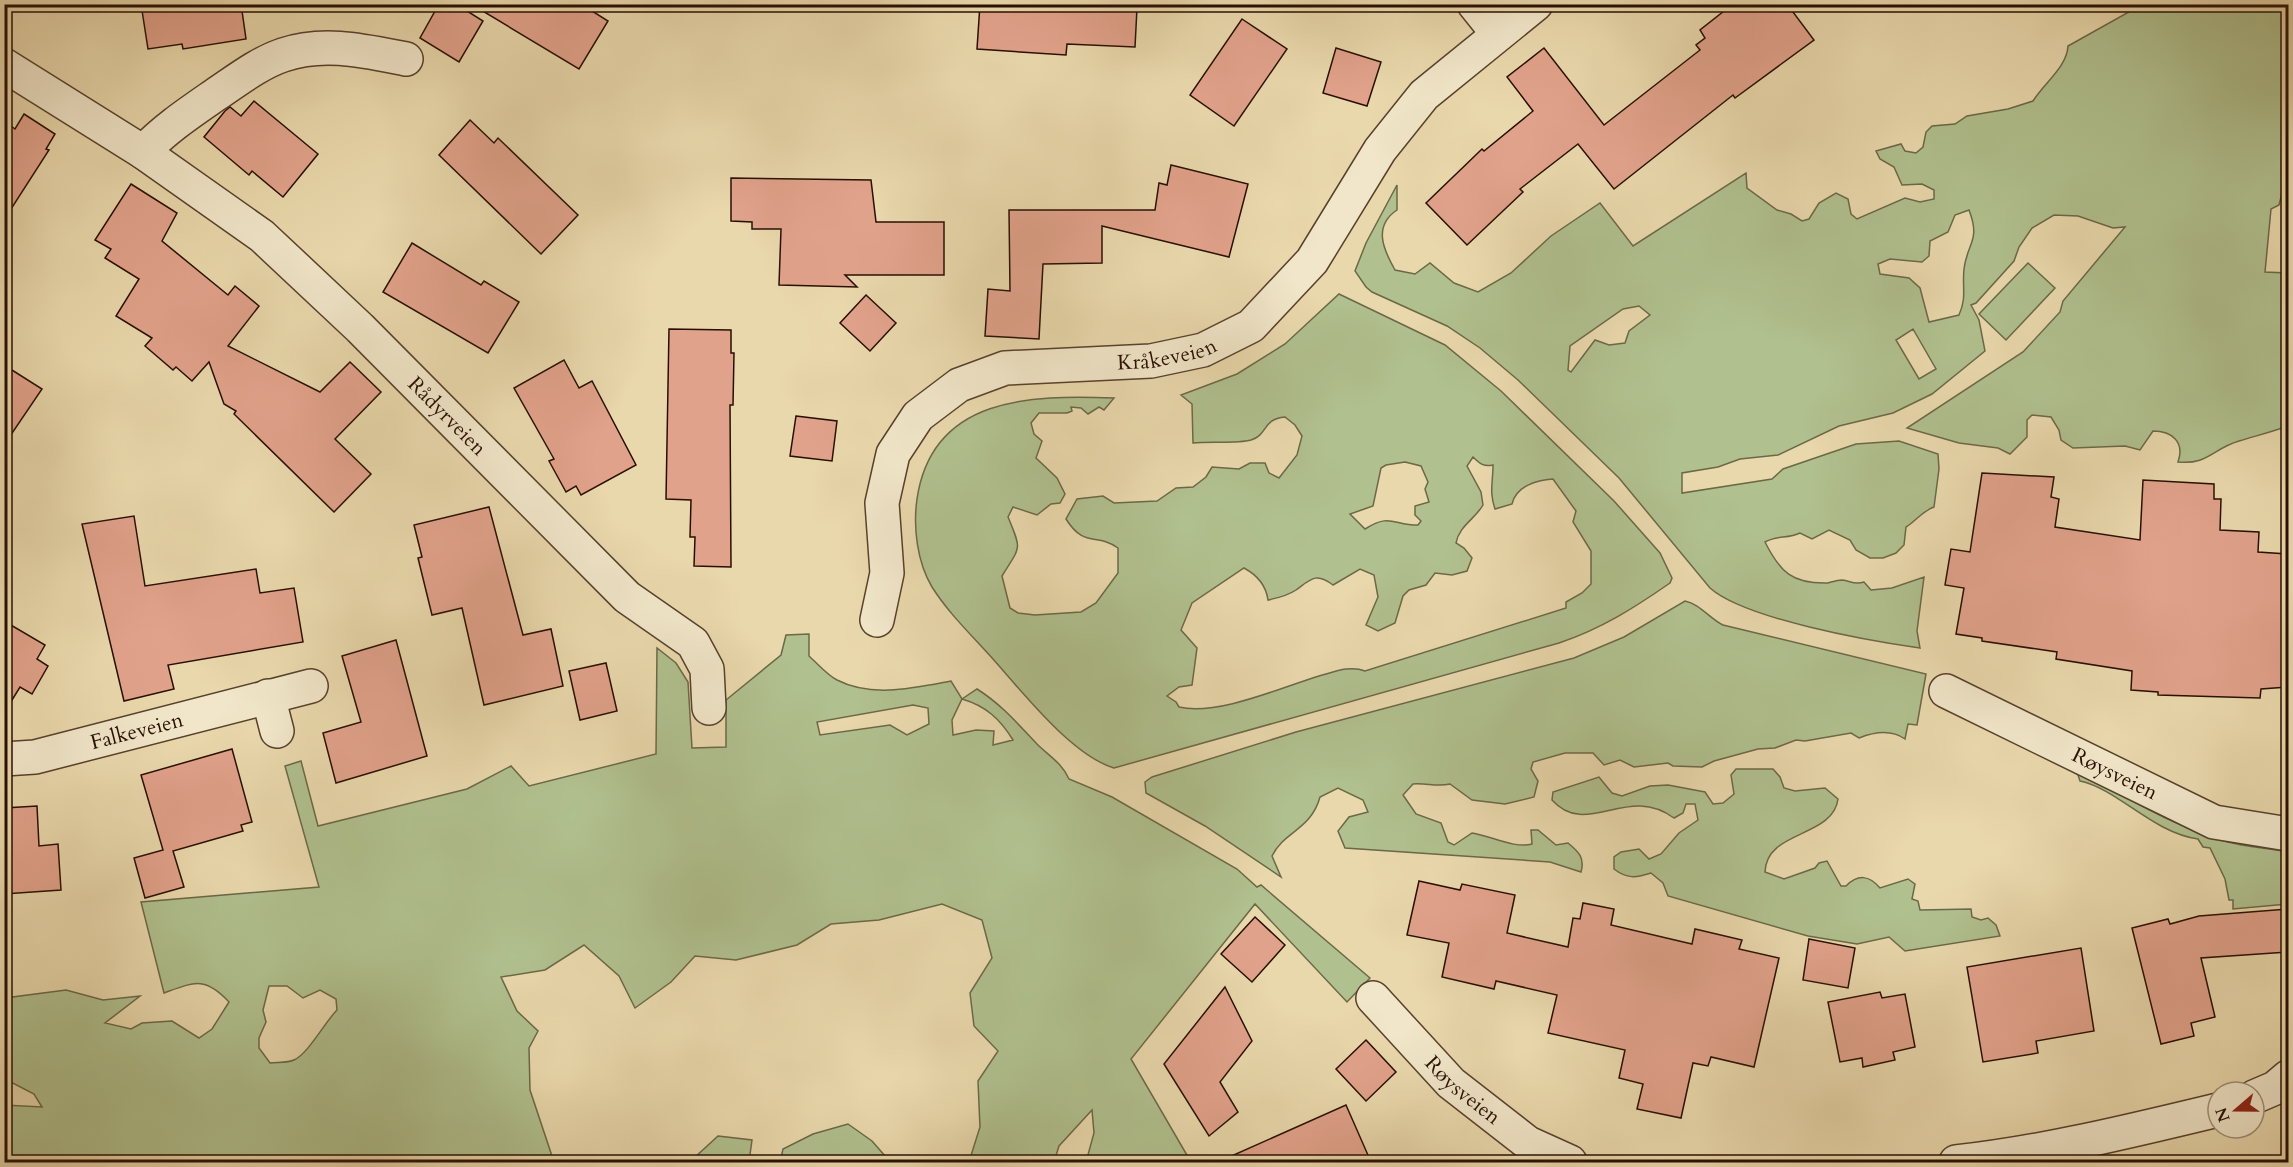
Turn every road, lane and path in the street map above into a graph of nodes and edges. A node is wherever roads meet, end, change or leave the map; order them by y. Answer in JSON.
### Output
{"nodes":[{"id":1,"x":1474,"y":4,"type":"edge"},
{"id":2,"x":1536,"y":4,"type":"edge"},
{"id":3,"x":1498,"y":34,"type":"junction"},
{"id":4,"x":406,"y":59,"type":"dead end"},
{"id":5,"x":4,"y":65,"type":"edge"},
{"id":6,"x":143,"y":152,"type":"junction"},
{"id":7,"x":877,"y":620,"type":"dead end"},
{"id":8,"x":311,"y":686,"type":"dead end"},
{"id":9,"x":1946,"y":691,"type":"dead end"},
{"id":10,"x":268,"y":696,"type":"junction"},
{"id":11,"x":709,"y":708,"type":"dead end"},
{"id":12,"x":278,"y":731,"type":"dead end"},
{"id":13,"x":4,"y":759,"type":"edge"},
{"id":14,"x":2289,"y":834,"type":"edge"},
{"id":15,"x":1373,"y":998,"type":"dead end"},
{"id":16,"x":2289,"y":1077,"type":"edge"},
{"id":17,"x":2266,"y":1092,"type":"edge"},
{"id":18,"x":2206,"y":1113,"type":"edge"},
{"id":19,"x":1570,"y":1162,"type":"edge"},
{"id":20,"x":1956,"y":1162,"type":"edge"}],
"edges":[{"from":1,"to":3,"type":"street"},
{"from":2,"to":3,"type":"street","name":"Kråkeveien"},
{"from":3,"to":7,"type":"street","name":"Kråkeveien"},
{"from":4,"to":6,"type":"street"},
{"from":5,"to":6,"type":"street","name":"Rådyrveien"},
{"from":6,"to":11,"type":"street","name":"Rådyrveien"},
{"from":8,"to":10,"type":"street","name":"Falkeveien"},
{"from":9,"to":14,"type":"street","name":"Røysveien"},
{"from":10,"to":12,"type":"street"},
{"from":10,"to":13,"type":"street","name":"Falkeveien"},
{"from":15,"to":19,"type":"street","name":"Røysveien"},
{"from":16,"to":17,"type":"street"},
{"from":18,"to":20,"type":"street"}]}
